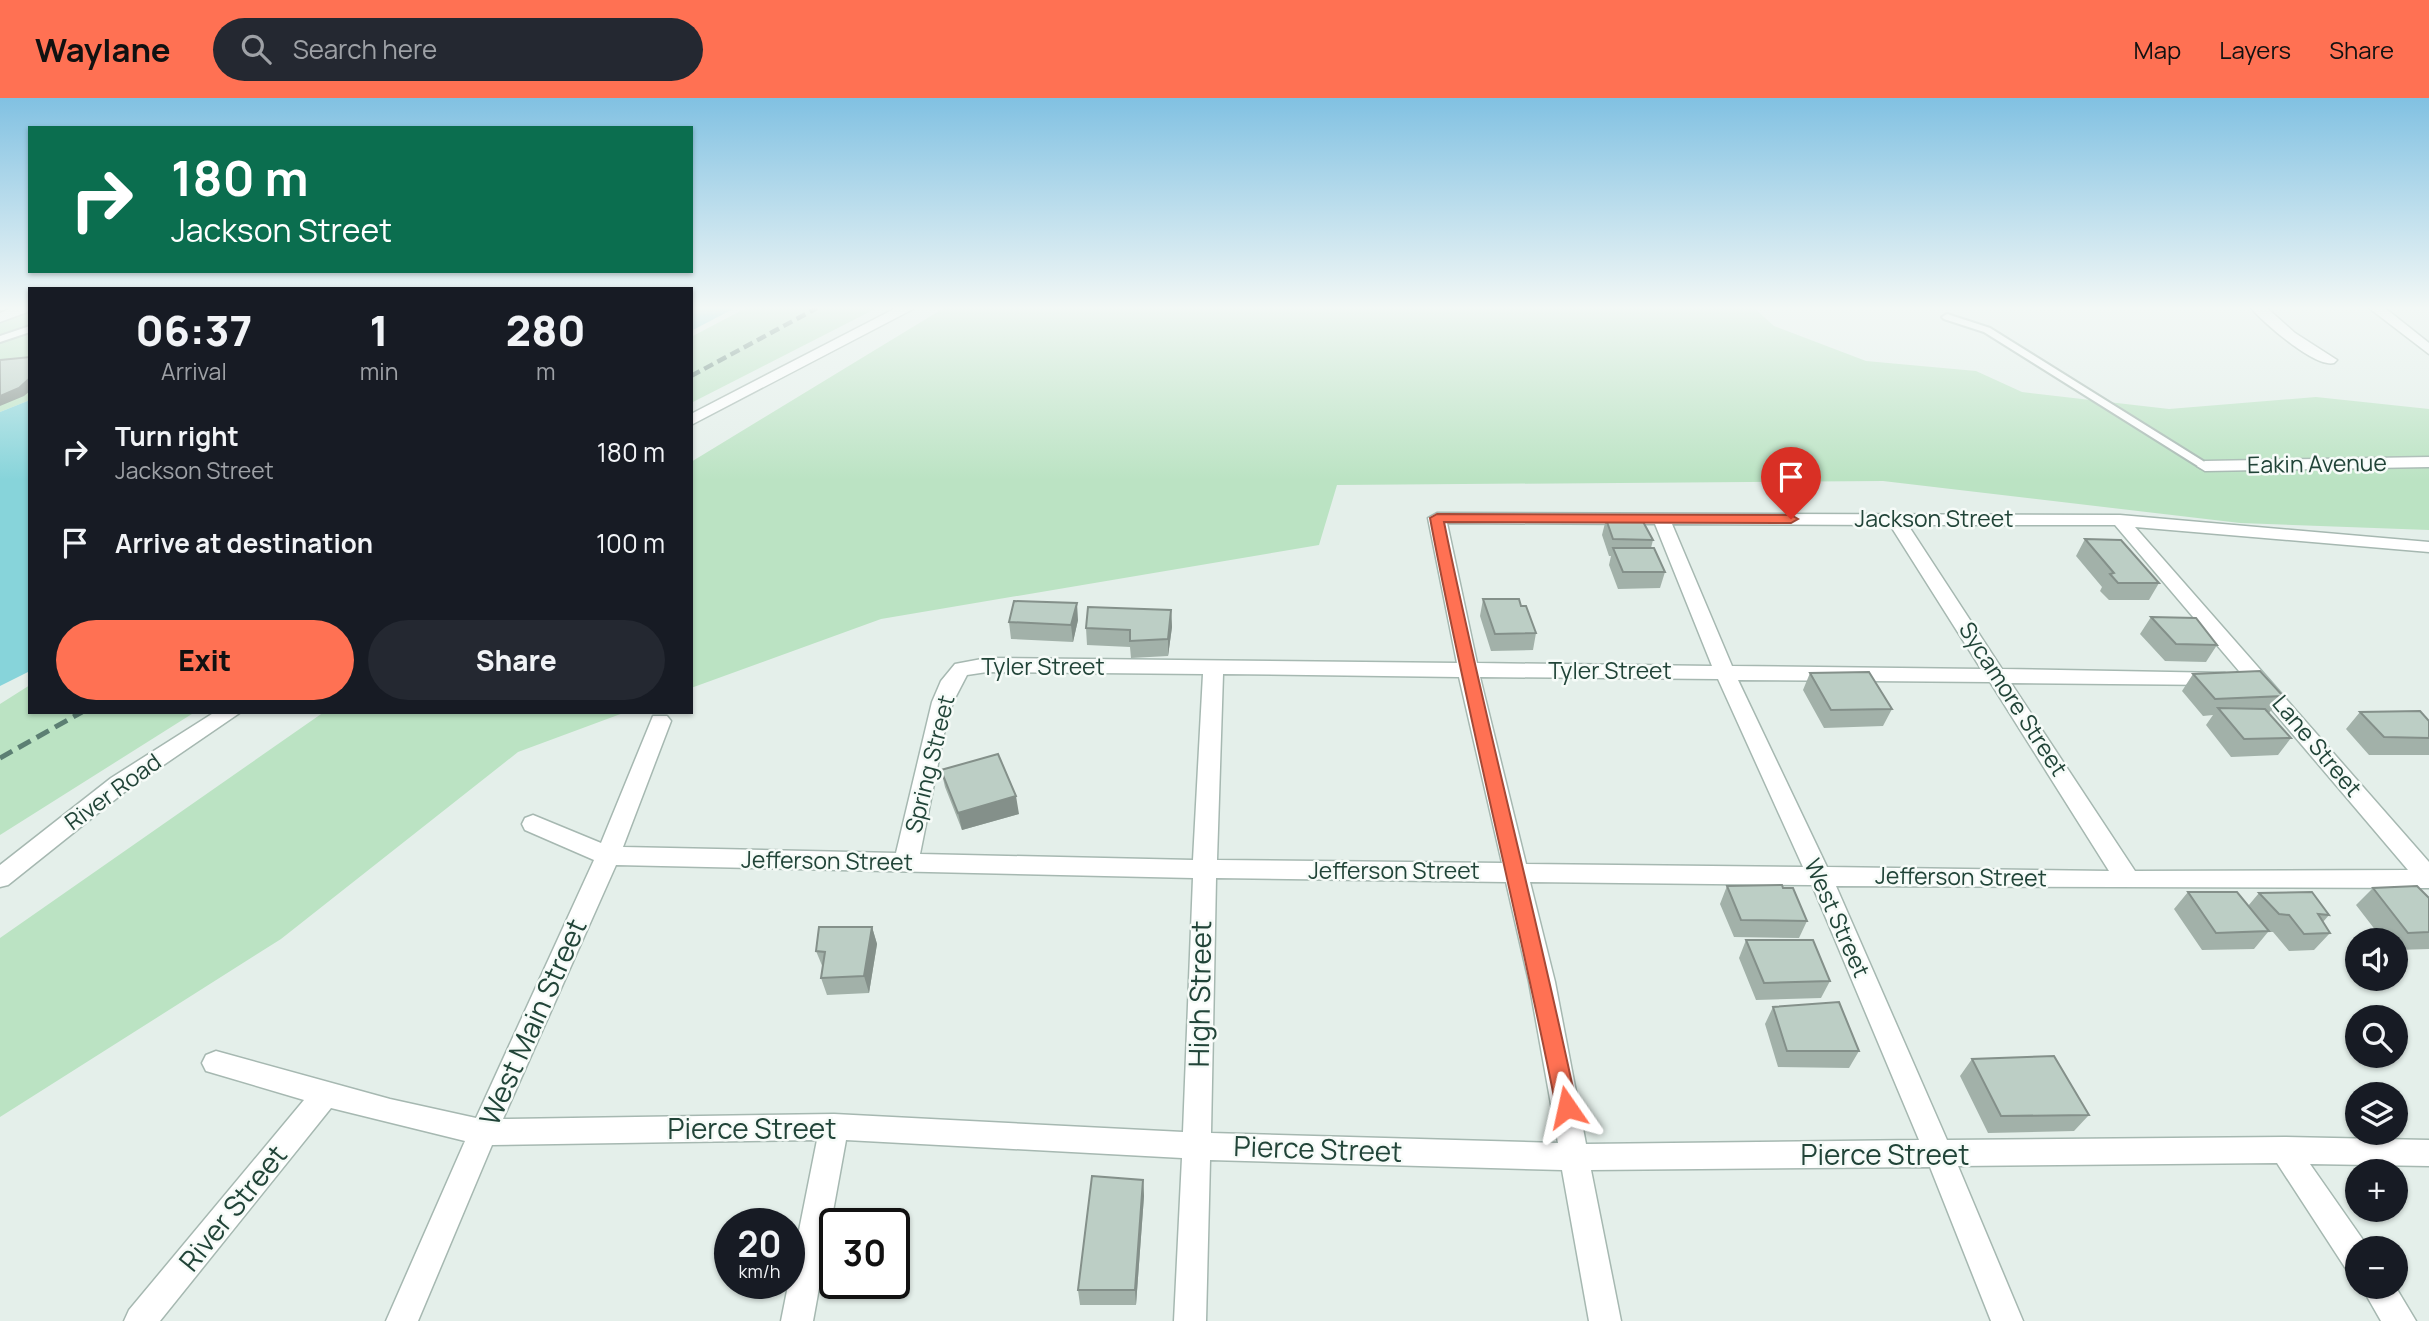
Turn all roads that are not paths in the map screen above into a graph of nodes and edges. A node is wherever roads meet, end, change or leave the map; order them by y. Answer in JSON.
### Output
{"nodes":[{"id":1,"x":797,"y":365,"type":"edge"},
{"id":2,"x":2043,"y":365,"type":"edge"},
{"id":3,"x":693,"y":419,"type":"edge"},
{"id":4,"x":2429,"y":462,"type":"edge"},
{"id":5,"x":2205,"y":466,"type":"joint"},
{"id":6,"x":1661,"y":518,"type":"junction"},
{"id":7,"x":1895,"y":519,"type":"junction"},
{"id":8,"x":2120,"y":520,"type":"junction"},
{"id":9,"x":2429,"y":547,"type":"edge"},
{"id":10,"x":961,"y":668,"type":"joint"},
{"id":11,"x":1213,"y":668,"type":"junction"},
{"id":12,"x":1468,"y":670,"type":"junction"},
{"id":13,"x":1724,"y":671,"type":"junction"},
{"id":14,"x":1999,"y":676,"type":"junction"},
{"id":15,"x":2259,"y":678,"type":"junction"},
{"id":16,"x":228,"y":714,"type":"edge"},
{"id":17,"x":660,"y":721,"type":"dead end"},
{"id":18,"x":533,"y":824,"type":"dead end"},
{"id":19,"x":608,"y":856,"type":"junction"},
{"id":20,"x":906,"y":863,"type":"junction"},
{"id":21,"x":1203,"y":869,"type":"junction"},
{"id":22,"x":1516,"y":871,"type":"junction"},
{"id":23,"x":1819,"y":875,"type":"junction"},
{"id":24,"x":0,"y":878,"type":"edge"},
{"id":25,"x":2429,"y":878,"type":"edge"},
{"id":26,"x":2128,"y":880,"type":"junction"},
{"id":27,"x":216,"y":1063,"type":"dead end"},
{"id":28,"x":326,"y":1095,"type":"junction"},
{"id":29,"x":834,"y":1128,"type":"junction"},
{"id":30,"x":483,"y":1132,"type":"junction"},
{"id":31,"x":1197,"y":1146,"type":"junction"},
{"id":32,"x":2284,"y":1150,"type":"junction"},
{"id":33,"x":2429,"y":1153,"type":"edge"},
{"id":34,"x":1940,"y":1154,"type":"junction"},
{"id":35,"x":1577,"y":1157,"type":"junction"},
{"id":36,"x":2345,"y":1240,"type":"edge"},
{"id":37,"x":2385,"y":1299,"type":"edge"},
{"id":38,"x":140,"y":1321,"type":"edge"},
{"id":39,"x":402,"y":1321,"type":"edge"},
{"id":40,"x":797,"y":1321,"type":"edge"},
{"id":41,"x":1190,"y":1321,"type":"edge"},
{"id":42,"x":1605,"y":1321,"type":"edge"},
{"id":43,"x":2007,"y":1321,"type":"edge"},
{"id":44,"x":2400,"y":1321,"type":"edge"}],
"edges":[{"from":1,"to":3,"type":"street"},
{"from":2,"to":5,"type":"lane"},
{"from":4,"to":5,"type":"street","name":"Eakin Avenue"},
{"from":6,"to":7,"type":"street","name":"Jackson Street"},
{"from":6,"to":12,"type":"street","name":"Jackson Street"},
{"from":6,"to":13,"type":"street","name":"West Street"},
{"from":7,"to":8,"type":"street","name":"Jackson Street"},
{"from":7,"to":14,"type":"street","name":"Sycamore Street"},
{"from":8,"to":9,"type":"street","name":"Jackson Street"},
{"from":8,"to":15,"type":"street","name":"Lane Street"},
{"from":10,"to":11,"type":"street","name":"Tyler Street"},
{"from":10,"to":20,"type":"street","name":"Spring Street"},
{"from":11,"to":12,"type":"street","name":"Tyler Street"},
{"from":11,"to":21,"type":"street","name":"High Street"},
{"from":12,"to":13,"type":"street","name":"Tyler Street"},
{"from":12,"to":22,"type":"street"},
{"from":13,"to":14,"type":"street","name":"Tyler Street"},
{"from":13,"to":23,"type":"street","name":"West Street"},
{"from":14,"to":15,"type":"street","name":"Tyler Street"},
{"from":14,"to":26,"type":"street","name":"Sycamore Street"},
{"from":15,"to":25,"type":"street","name":"Lane Street"},
{"from":16,"to":24,"type":"street","name":"River Road"},
{"from":17,"to":19,"type":"street","name":"West Main Street"},
{"from":18,"to":19,"type":"street","name":"Jefferson Street"},
{"from":19,"to":20,"type":"street","name":"Jefferson Street"},
{"from":19,"to":30,"type":"street","name":"West Main Street"},
{"from":20,"to":21,"type":"street","name":"Jefferson Street"},
{"from":21,"to":22,"type":"street","name":"Jefferson Street"},
{"from":21,"to":31,"type":"street","name":"High Street"},
{"from":22,"to":23,"type":"street","name":"Jefferson Street"},
{"from":22,"to":35,"type":"street"},
{"from":23,"to":26,"type":"street","name":"Jefferson Street"},
{"from":23,"to":34,"type":"street","name":"West Street"},
{"from":25,"to":26,"type":"street","name":"Jefferson Street"},
{"from":27,"to":28,"type":"street","name":"Pierce Street"},
{"from":28,"to":30,"type":"street","name":"Pierce Street"},
{"from":28,"to":38,"type":"street","name":"River Street"},
{"from":29,"to":30,"type":"street","name":"Pierce Street"},
{"from":29,"to":31,"type":"street","name":"Pierce Street"},
{"from":29,"to":40,"type":"street"},
{"from":30,"to":39,"type":"street","name":"West Main Street"},
{"from":31,"to":35,"type":"street","name":"Pierce Street"},
{"from":31,"to":41,"type":"street","name":"High Street"},
{"from":32,"to":33,"type":"street","name":"Pierce Street"},
{"from":32,"to":34,"type":"street","name":"Pierce Street"},
{"from":32,"to":36,"type":"street"},
{"from":34,"to":35,"type":"street","name":"Pierce Street"},
{"from":34,"to":43,"type":"street","name":"West Street"},
{"from":35,"to":42,"type":"street"},
{"from":37,"to":44,"type":"street"}]}
